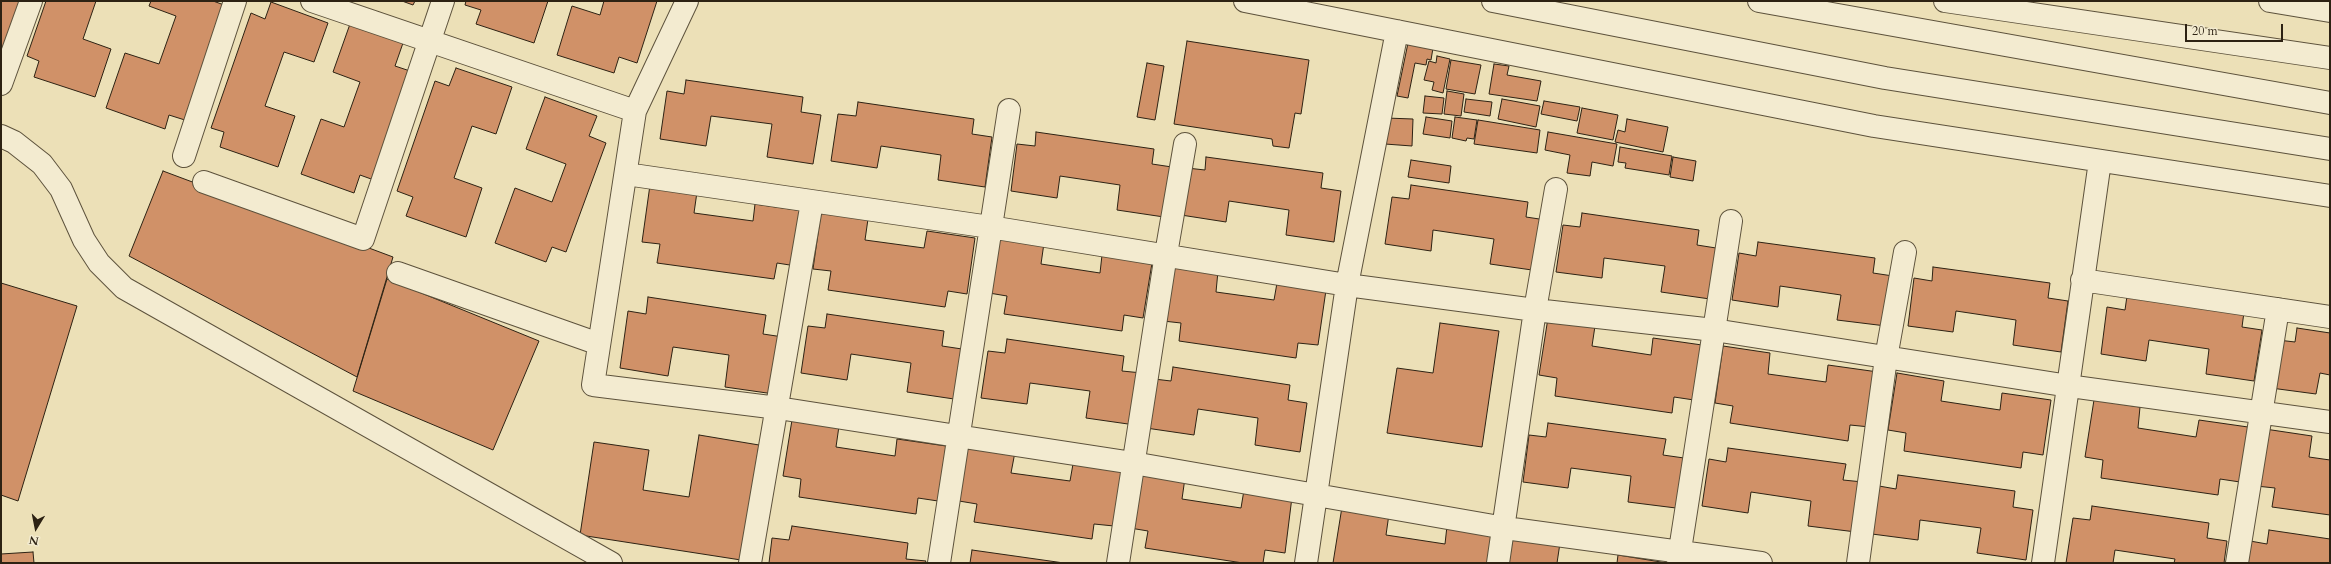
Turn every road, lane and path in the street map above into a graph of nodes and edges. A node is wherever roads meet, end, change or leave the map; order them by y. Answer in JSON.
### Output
{"nodes":[{"id":1,"x":31,"y":1,"type":"edge"},
{"id":2,"x":235,"y":1,"type":"edge"},
{"id":3,"x":312,"y":1,"type":"edge"},
{"id":4,"x":444,"y":1,"type":"edge"},
{"id":5,"x":687,"y":1,"type":"edge"},
{"id":6,"x":1245,"y":1,"type":"edge"},
{"id":7,"x":1493,"y":1,"type":"edge"},
{"id":8,"x":1759,"y":1,"type":"edge"},
{"id":9,"x":1944,"y":1,"type":"edge"},
{"id":10,"x":2270,"y":1,"type":"edge"},
{"id":11,"x":2330,"y":11,"type":"edge"},
{"id":12,"x":1397,"y":31,"type":"junction"},
{"id":13,"x":430,"y":42,"type":"junction"},
{"id":14,"x":2330,"y":58,"type":"edge"},
{"id":15,"x":1,"y":84,"type":"edge"},
{"id":16,"x":2330,"y":103,"type":"edge"},
{"id":17,"x":1009,"y":110,"type":"dead end"},
{"id":18,"x":635,"y":111,"type":"junction"},
{"id":19,"x":1,"y":136,"type":"edge"},
{"id":20,"x":1186,"y":144,"type":"dead end"},
{"id":21,"x":2330,"y":149,"type":"edge"},
{"id":22,"x":184,"y":156,"type":"dead end"},
{"id":23,"x":2100,"y":161,"type":"junction"},
{"id":24,"x":626,"y":174,"type":"junction"},
{"id":25,"x":204,"y":182,"type":"dead end"},
{"id":26,"x":1556,"y":189,"type":"dead end"},
{"id":27,"x":2330,"y":196,"type":"edge"},
{"id":28,"x":812,"y":202,"type":"junction"},
{"id":29,"x":1731,"y":222,"type":"dead end"},
{"id":30,"x":990,"y":227,"type":"junction"},
{"id":31,"x":1905,"y":252,"type":"dead end"},
{"id":32,"x":1166,"y":254,"type":"junction"},
{"id":33,"x":398,"y":273,"type":"dead end"},
{"id":34,"x":2082,"y":280,"type":"junction"},
{"id":35,"x":1347,"y":285,"type":"junction"},
{"id":36,"x":2278,"y":309,"type":"junction"},
{"id":37,"x":1535,"y":310,"type":"junction"},
{"id":38,"x":2330,"y":317,"type":"edge"},
{"id":39,"x":1714,"y":330,"type":"junction"},
{"id":40,"x":599,"y":344,"type":"junction"},
{"id":41,"x":1886,"y":358,"type":"junction"},
{"id":42,"x":2069,"y":386,"type":"junction"},
{"id":43,"x":778,"y":408,"type":"junction"},
{"id":44,"x":2261,"y":411,"type":"junction"},
{"id":45,"x":2330,"y":422,"type":"edge"},
{"id":46,"x":957,"y":436,"type":"junction"},
{"id":47,"x":1133,"y":463,"type":"junction"},
{"id":48,"x":1314,"y":496,"type":"junction"},
{"id":49,"x":1505,"y":528,"type":"junction"},
{"id":50,"x":1678,"y":557,"type":"edge"},
{"id":51,"x":611,"y":563,"type":"edge"},
{"id":52,"x":750,"y":563,"type":"edge"},
{"id":53,"x":939,"y":563,"type":"edge"},
{"id":54,"x":1118,"y":563,"type":"edge"},
{"id":55,"x":1306,"y":563,"type":"edge"},
{"id":56,"x":1498,"y":563,"type":"edge"},
{"id":57,"x":1761,"y":563,"type":"edge"},
{"id":58,"x":1858,"y":563,"type":"edge"},
{"id":59,"x":2043,"y":563,"type":"edge"},
{"id":60,"x":2237,"y":563,"type":"edge"}],
"edges":[{"from":1,"to":15,"type":"street"},
{"from":2,"to":22,"type":"street"},
{"from":3,"to":13,"type":"street"},
{"from":4,"to":13,"type":"street"},
{"from":5,"to":18,"type":"street"},
{"from":6,"to":12,"type":"street"},
{"from":7,"to":21,"type":"street"},
{"from":8,"to":16,"type":"street"},
{"from":9,"to":14,"type":"street"},
{"from":10,"to":11,"type":"street"},
{"from":12,"to":23,"type":"street"},
{"from":12,"to":35,"type":"street"},
{"from":13,"to":18,"type":"street"},
{"from":13,"to":25,"type":"street"},
{"from":17,"to":30,"type":"street"},
{"from":18,"to":24,"type":"street"},
{"from":19,"to":51,"type":"street"},
{"from":20,"to":32,"type":"street"},
{"from":23,"to":27,"type":"street"},
{"from":23,"to":34,"type":"street"},
{"from":24,"to":28,"type":"street"},
{"from":24,"to":40,"type":"street"},
{"from":26,"to":37,"type":"street"},
{"from":28,"to":30,"type":"street"},
{"from":28,"to":43,"type":"street"},
{"from":29,"to":39,"type":"street"},
{"from":30,"to":32,"type":"street"},
{"from":30,"to":46,"type":"street"},
{"from":31,"to":41,"type":"street"},
{"from":32,"to":35,"type":"street"},
{"from":32,"to":47,"type":"street"},
{"from":33,"to":40,"type":"street"},
{"from":34,"to":36,"type":"street"},
{"from":34,"to":42,"type":"street"},
{"from":35,"to":37,"type":"street"},
{"from":35,"to":48,"type":"street"},
{"from":36,"to":38,"type":"street"},
{"from":36,"to":44,"type":"street"},
{"from":37,"to":39,"type":"street"},
{"from":37,"to":49,"type":"street"},
{"from":39,"to":41,"type":"street"},
{"from":39,"to":50,"type":"street"},
{"from":40,"to":43,"type":"street"},
{"from":41,"to":42,"type":"street"},
{"from":41,"to":58,"type":"street"},
{"from":42,"to":44,"type":"street"},
{"from":42,"to":59,"type":"street"},
{"from":43,"to":46,"type":"street"},
{"from":43,"to":52,"type":"street"},
{"from":44,"to":45,"type":"street"},
{"from":44,"to":60,"type":"street"},
{"from":46,"to":47,"type":"street"},
{"from":46,"to":53,"type":"street"},
{"from":47,"to":48,"type":"street"},
{"from":47,"to":54,"type":"street"},
{"from":48,"to":49,"type":"street"},
{"from":48,"to":55,"type":"street"},
{"from":49,"to":50,"type":"street"},
{"from":49,"to":56,"type":"street"},
{"from":50,"to":57,"type":"street"}]}
